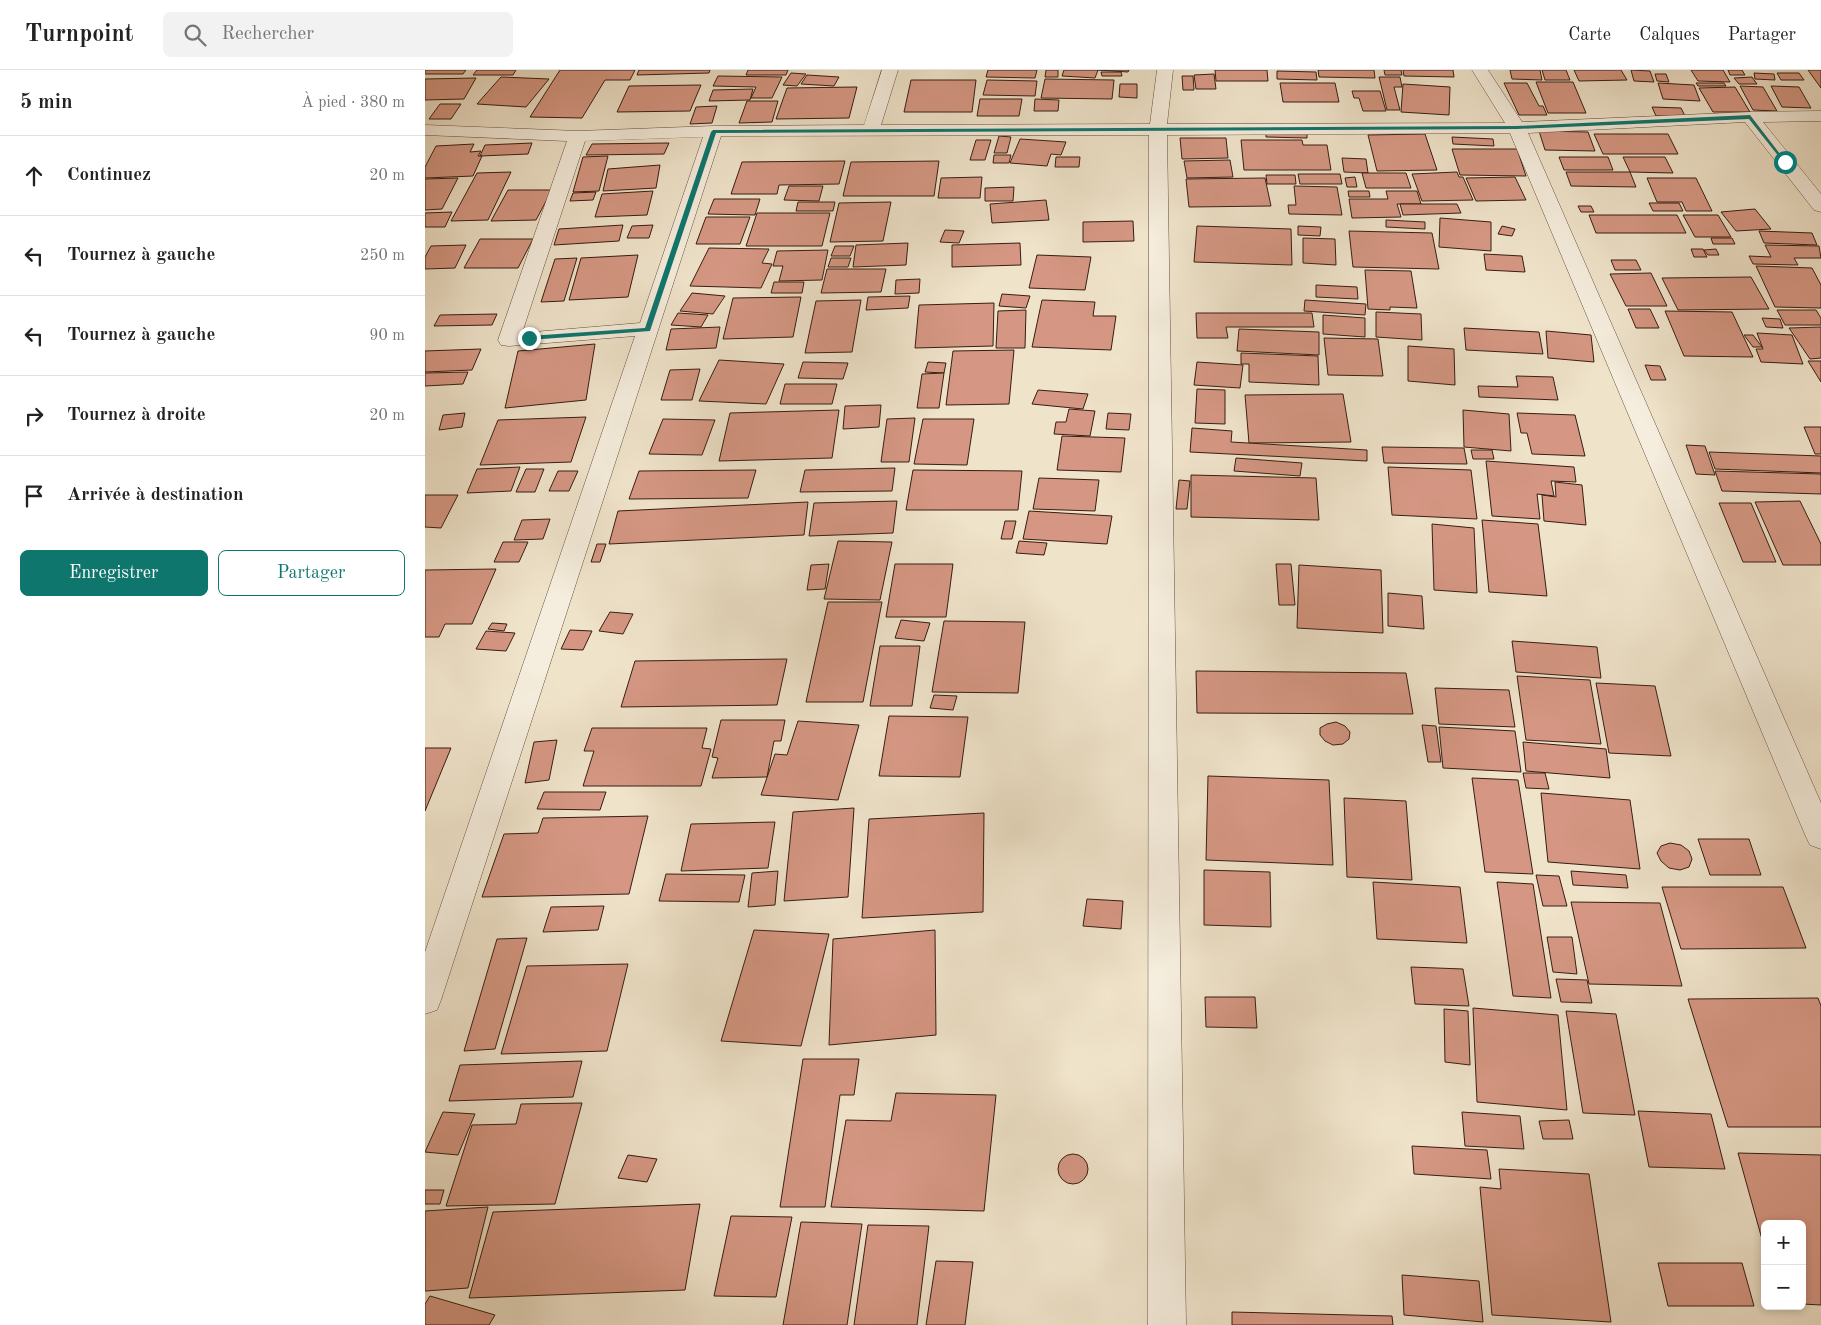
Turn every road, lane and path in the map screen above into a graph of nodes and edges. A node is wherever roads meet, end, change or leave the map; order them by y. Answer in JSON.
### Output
{"nodes":[{"id":1,"x":890,"y":70,"type":"edge"},
{"id":2,"x":1165,"y":70,"type":"edge"},
{"id":3,"x":1480,"y":70,"type":"edge"},
{"id":4,"x":1821,"y":116,"type":"edge"},
{"id":5,"x":1750,"y":117,"type":"junction"},
{"id":6,"x":1517,"y":128,"type":"junction"},
{"id":7,"x":1157,"y":129,"type":"junction"},
{"id":8,"x":425,"y":130,"type":"edge"},
{"id":9,"x":871,"y":130,"type":"junction"},
{"id":10,"x":713,"y":132,"type":"junction"},
{"id":11,"x":578,"y":136,"type":"junction"},
{"id":12,"x":1821,"y":206,"type":"edge"},
{"id":13,"x":648,"y":329,"type":"junction"},
{"id":14,"x":1821,"y":837,"type":"edge"},
{"id":15,"x":425,"y":1000,"type":"edge"},
{"id":16,"x":1167,"y":1325,"type":"edge"}],
"edges":[{"from":1,"to":9,"type":"street"},
{"from":2,"to":7,"type":"street"},
{"from":3,"to":6,"type":"street"},
{"from":4,"to":5,"type":"street"},
{"from":5,"to":6,"type":"street"},
{"from":5,"to":12,"type":"street"},
{"from":6,"to":7,"type":"street"},
{"from":6,"to":14,"type":"street"},
{"from":7,"to":9,"type":"street"},
{"from":7,"to":16,"type":"street"},
{"from":8,"to":11,"type":"street"},
{"from":9,"to":10,"type":"street"},
{"from":10,"to":11,"type":"street"},
{"from":10,"to":13,"type":"street"},
{"from":11,"to":13,"type":"street"},
{"from":13,"to":15,"type":"street"}]}
